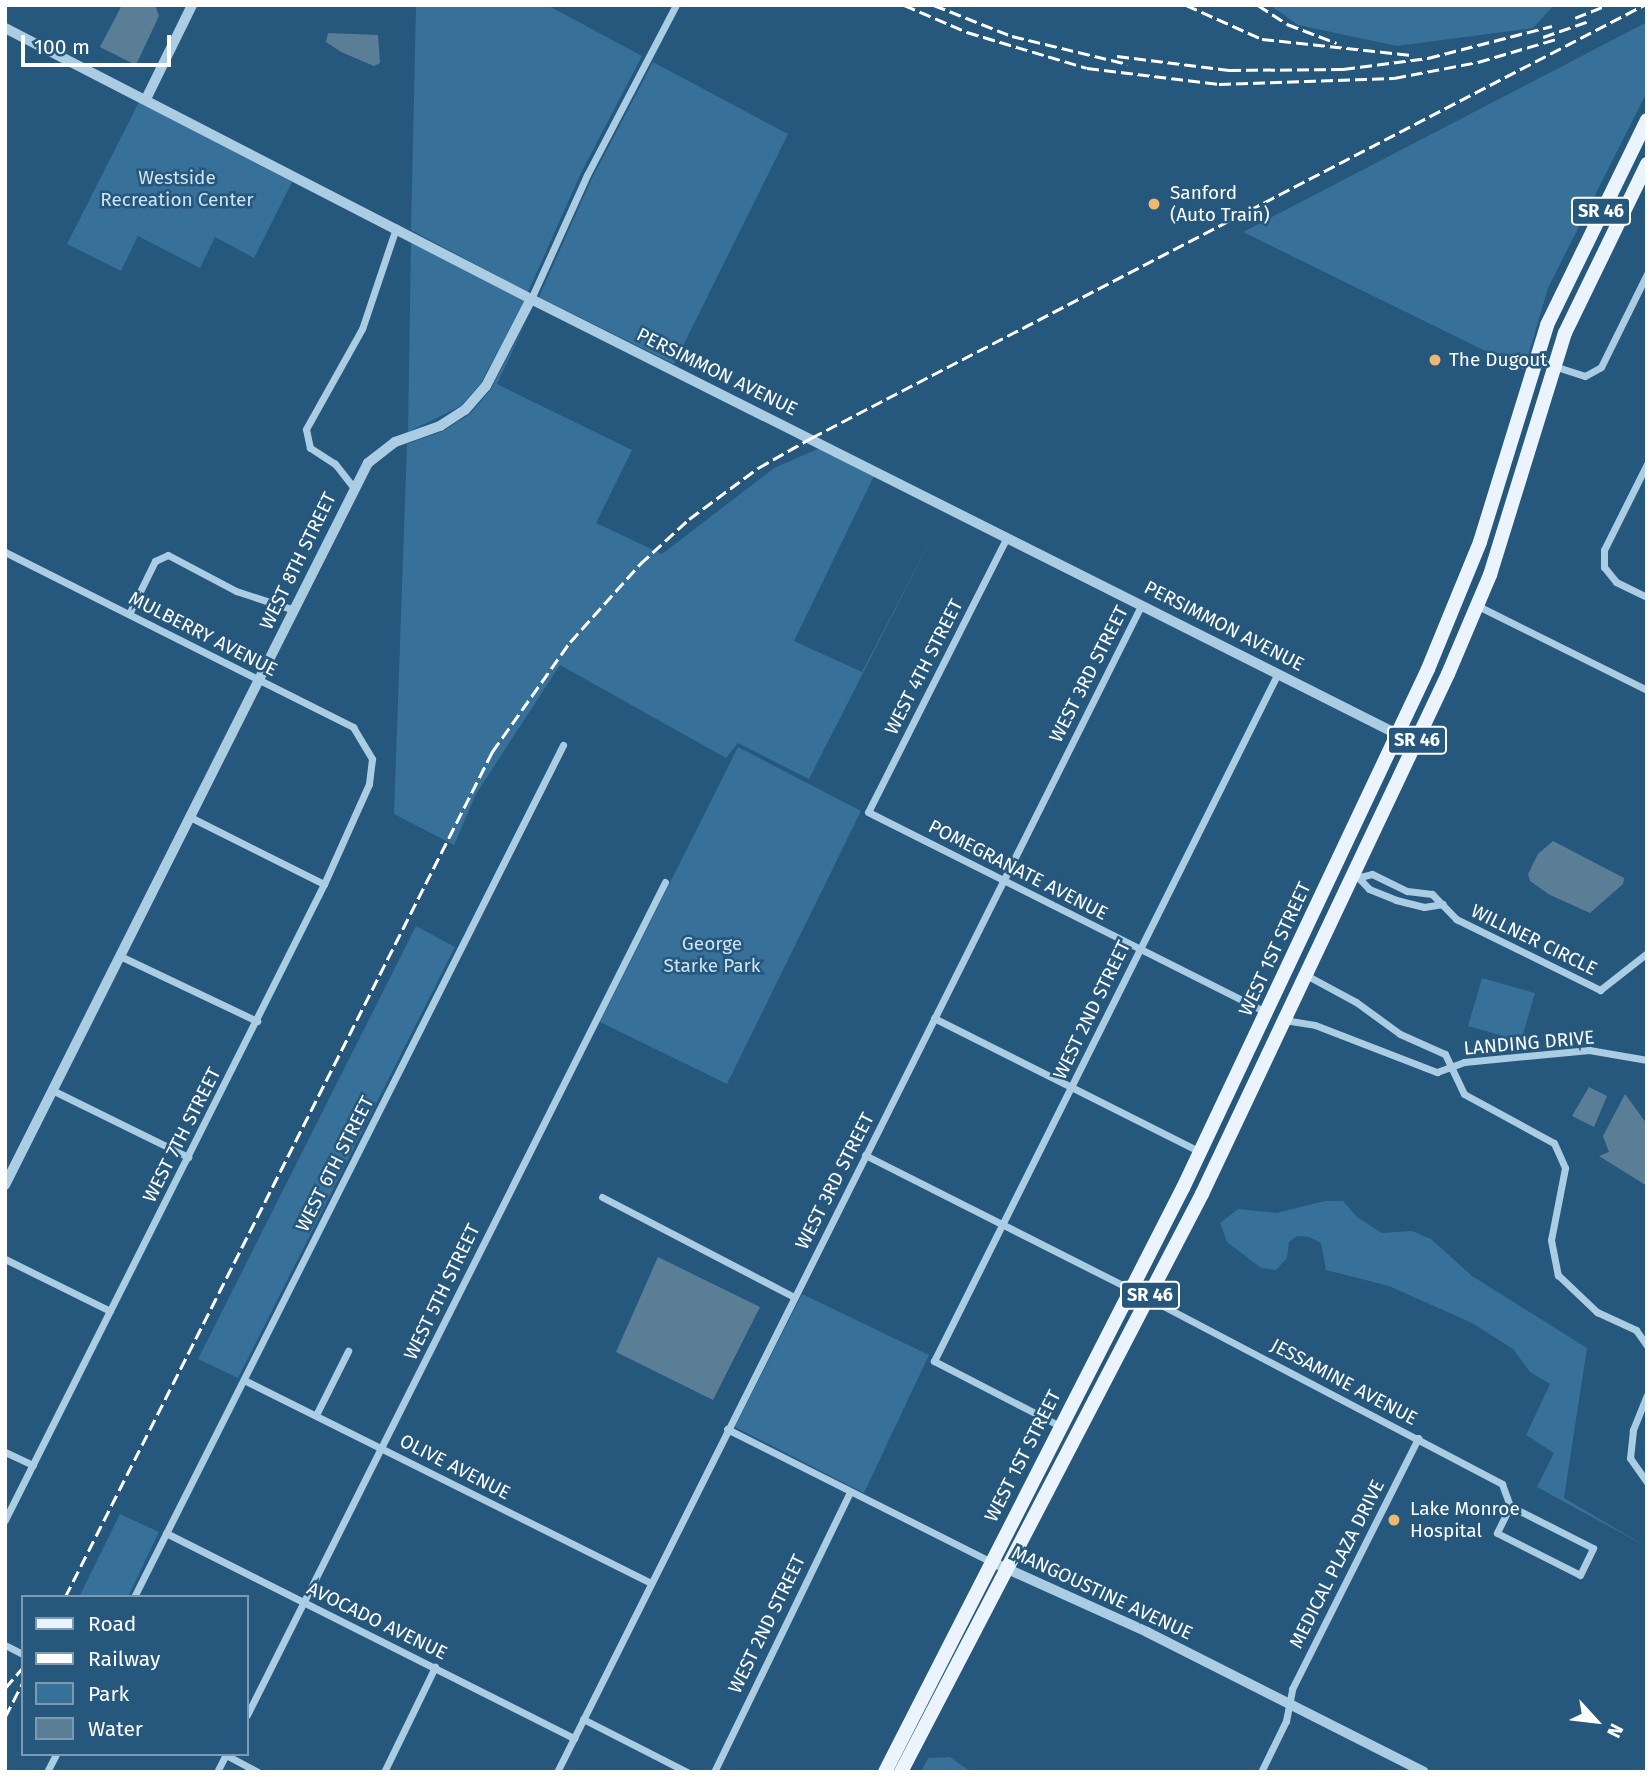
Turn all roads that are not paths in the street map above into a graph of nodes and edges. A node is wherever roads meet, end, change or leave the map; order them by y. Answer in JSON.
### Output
{"nodes":[{"id":1,"x":192,"y":5,"type":"edge"},
{"id":2,"x":676,"y":5,"type":"edge"},
{"id":3,"x":5,"y":28,"type":"edge"},
{"id":4,"x":146,"y":99,"type":"junction"},
{"id":5,"x":1647,"y":120,"type":"edge"},
{"id":6,"x":1647,"y":164,"type":"edge"},
{"id":7,"x":396,"y":228,"type":"junction"},
{"id":8,"x":1647,"y":274,"type":"edge"},
{"id":9,"x":531,"y":299,"type":"junction"},
{"id":10,"x":1534,"y":359,"type":"junction"},
{"id":11,"x":1552,"y":367,"type":"junction"},
{"id":12,"x":1647,"y":464,"type":"edge"},
{"id":13,"x":354,"y":488,"type":"junction"},
{"id":14,"x":1007,"y":537,"type":"junction"},
{"id":15,"x":5,"y":552,"type":"edge"},
{"id":16,"x":1647,"y":597,"type":"edge"},
{"id":17,"x":1142,"y":604,"type":"junction"},
{"id":18,"x":1478,"y":606,"type":"junction"},
{"id":19,"x":294,"y":610,"type":"junction"},
{"id":20,"x":129,"y":614,"type":"junction"},
{"id":21,"x":1278,"y":673,"type":"junction"},
{"id":22,"x":259,"y":680,"type":"junction"},
{"id":23,"x":1647,"y":690,"type":"edge"},
{"id":24,"x":1398,"y":733,"type":"junction"},
{"id":25,"x":1415,"y":743,"type":"junction"},
{"id":26,"x":563,"y":745,"type":"dead end"},
{"id":27,"x":372,"y":759,"type":"joint"},
{"id":28,"x":868,"y":812,"type":"joint"},
{"id":29,"x":190,"y":817,"type":"junction"},
{"id":30,"x":1357,"y":875,"type":"junction"},
{"id":31,"x":1003,"y":881,"type":"junction"},
{"id":32,"x":665,"y":882,"type":"dead end"},
{"id":33,"x":324,"y":884,"type":"junction"},
{"id":34,"x":1443,"y":904,"type":"junction"},
{"id":35,"x":1139,"y":949,"type":"junction"},
{"id":36,"x":1647,"y":953,"type":"edge"},
{"id":37,"x":120,"y":956,"type":"junction"},
{"id":38,"x":1306,"y":975,"type":"junction"},
{"id":39,"x":1266,"y":1012,"type":"junction"},
{"id":40,"x":934,"y":1018,"type":"junction"},
{"id":41,"x":1284,"y":1020,"type":"junction"},
{"id":42,"x":257,"y":1021,"type":"junction"},
{"id":43,"x":1647,"y":1060,"type":"edge"},
{"id":44,"x":1263,"y":1065,"type":"junction"},
{"id":45,"x":1454,"y":1066,"type":"junction"},
{"id":46,"x":1072,"y":1087,"type":"junction"},
{"id":47,"x":52,"y":1090,"type":"junction"},
{"id":48,"x":1200,"y":1152,"type":"junction"},
{"id":49,"x":865,"y":1155,"type":"junction"},
{"id":50,"x":188,"y":1157,"type":"junction"},
{"id":51,"x":5,"y":1185,"type":"edge"},
{"id":52,"x":602,"y":1197,"type":"dead end"},
{"id":53,"x":1165,"y":1222,"type":"junction"},
{"id":54,"x":1003,"y":1225,"type":"junction"},
{"id":55,"x":5,"y":1259,"type":"edge"},
{"id":56,"x":1130,"y":1289,"type":"junction"},
{"id":57,"x":794,"y":1297,"type":"junction"},
{"id":58,"x":1149,"y":1298,"type":"junction"},
{"id":59,"x":110,"y":1311,"type":"junction"},
{"id":60,"x":1125,"y":1343,"type":"junction"},
{"id":61,"x":1647,"y":1346,"type":"edge"},
{"id":62,"x":348,"y":1350,"type":"dead end"},
{"id":63,"x":244,"y":1380,"type":"junction"},
{"id":64,"x":1647,"y":1395,"type":"edge"},
{"id":65,"x":316,"y":1415,"type":"junction"},
{"id":66,"x":1060,"y":1426,"type":"junction"},
{"id":67,"x":727,"y":1429,"type":"junction"},
{"id":68,"x":1418,"y":1438,"type":"junction"},
{"id":69,"x":383,"y":1448,"type":"junction"},
{"id":70,"x":5,"y":1452,"type":"edge"},
{"id":71,"x":33,"y":1465,"type":"junction"},
{"id":72,"x":1647,"y":1482,"type":"edge"},
{"id":73,"x":850,"y":1492,"type":"junction"},
{"id":74,"x":1510,"y":1506,"type":"junction"},
{"id":75,"x":5,"y":1520,"type":"edge"},
{"id":76,"x":166,"y":1533,"type":"junction"},
{"id":77,"x":990,"y":1561,"type":"junction"},
{"id":78,"x":1009,"y":1567,"type":"junction"},
{"id":79,"x":651,"y":1583,"type":"junction"},
{"id":80,"x":135,"y":1595,"type":"edge"},
{"id":81,"x":305,"y":1603,"type":"junction"},
{"id":82,"x":5,"y":1645,"type":"edge"},
{"id":83,"x":21,"y":1653,"type":"edge"},
{"id":84,"x":435,"y":1667,"type":"junction"},
{"id":85,"x":1290,"y":1705,"type":"junction"},
{"id":86,"x":248,"y":1713,"type":"edge"},
{"id":87,"x":583,"y":1719,"type":"junction"},
{"id":88,"x":574,"y":1738,"type":"junction"},
{"id":89,"x":55,"y":1756,"type":"edge"},
{"id":90,"x":225,"y":1756,"type":"edge"},
{"id":91,"x":227,"y":1756,"type":"edge"},
{"id":92,"x":47,"y":1772,"type":"edge"},
{"id":93,"x":217,"y":1772,"type":"edge"},
{"id":94,"x":258,"y":1772,"type":"edge"},
{"id":95,"x":384,"y":1772,"type":"edge"},
{"id":96,"x":557,"y":1772,"type":"edge"},
{"id":97,"x":687,"y":1772,"type":"edge"},
{"id":98,"x":714,"y":1772,"type":"edge"},
{"id":99,"x":885,"y":1772,"type":"edge"},
{"id":100,"x":901,"y":1772,"type":"edge"},
{"id":101,"x":1261,"y":1772,"type":"edge"},
{"id":102,"x":1424,"y":1772,"type":"edge"}],
"edges":[{"from":1,"to":4,"type":"street"},
{"from":2,"to":9,"type":"street","name":"WEST 8TH STREET"},
{"from":3,"to":4,"type":"street","name":"PERSIMMON AVENUE"},
{"from":4,"to":7,"type":"street","name":"PERSIMMON AVENUE"},
{"from":5,"to":10,"type":"main road","name":"WEST 1ST STREET","number":"SR 46"},
{"from":6,"to":11,"type":"main road","name":"WEST 1ST STREET","number":"SR 46"},
{"from":7,"to":9,"type":"street","name":"PERSIMMON AVENUE"},
{"from":7,"to":13,"type":"street"},
{"from":8,"to":11,"type":"street"},
{"from":9,"to":13,"type":"street","name":"WEST 8TH STREET"},
{"from":9,"to":14,"type":"street","name":"PERSIMMON AVENUE"},
{"from":10,"to":11,"type":"street"},
{"from":10,"to":24,"type":"main road","name":"WEST 1ST STREET","number":"SR 46"},
{"from":11,"to":18,"type":"main road","name":"WEST 1ST STREET","number":"SR 46"},
{"from":12,"to":16,"type":"street"},
{"from":13,"to":19,"type":"street","name":"WEST 8TH STREET"},
{"from":14,"to":17,"type":"street","name":"PERSIMMON AVENUE"},
{"from":14,"to":28,"type":"street","name":"WEST 4TH STREET"},
{"from":15,"to":20,"type":"street","name":"MULBERRY AVENUE"},
{"from":17,"to":21,"type":"street","name":"PERSIMMON AVENUE"},
{"from":17,"to":31,"type":"street","name":"WEST 3RD STREET"},
{"from":18,"to":23,"type":"street"},
{"from":18,"to":25,"type":"main road","name":"WEST 1ST STREET","number":"SR 46"},
{"from":19,"to":20,"type":"street"},
{"from":19,"to":22,"type":"street","name":"WEST 8TH STREET"},
{"from":20,"to":22,"type":"street","name":"MULBERRY AVENUE"},
{"from":21,"to":24,"type":"street","name":"PERSIMMON AVENUE"},
{"from":21,"to":35,"type":"street","name":"WEST 2ND STREET"},
{"from":22,"to":27,"type":"street","name":"MULBERRY AVENUE"},
{"from":22,"to":29,"type":"street","name":"WEST 8TH STREET"},
{"from":24,"to":25,"type":"street","name":"PERSIMMON AVENUE"},
{"from":24,"to":39,"type":"main road","name":"WEST 1ST STREET","number":"SR 46"},
{"from":25,"to":30,"type":"main road","name":"WEST 1ST STREET","number":"SR 46"},
{"from":26,"to":63,"type":"street","name":"WEST 6TH STREET"},
{"from":27,"to":33,"type":"street","name":"WEST 7TH STREET"},
{"from":28,"to":31,"type":"street","name":"POMEGRANATE AVENUE"},
{"from":29,"to":33,"type":"street"},
{"from":29,"to":37,"type":"street","name":"WEST 8TH STREET"},
{"from":30,"to":34,"type":"street","name":"WILLNER CIRCLE"},
{"from":30,"to":34,"type":"street","name":"WILLNER CIRCLE"},
{"from":30,"to":38,"type":"main road","name":"WEST 1ST STREET","number":"SR 46"},
{"from":31,"to":35,"type":"street","name":"POMEGRANATE AVENUE"},
{"from":31,"to":40,"type":"street","name":"WEST 3RD STREET"},
{"from":32,"to":69,"type":"street","name":"WEST 5TH STREET"},
{"from":33,"to":42,"type":"street","name":"WEST 7TH STREET"},
{"from":34,"to":36,"type":"street","name":"WILLNER CIRCLE"},
{"from":35,"to":39,"type":"street","name":"POMEGRANATE AVENUE"},
{"from":35,"to":46,"type":"street","name":"WEST 2ND STREET"},
{"from":37,"to":42,"type":"street"},
{"from":37,"to":47,"type":"street","name":"WEST 8TH STREET"},
{"from":38,"to":41,"type":"main road","name":"WEST 1ST STREET","number":"SR 46"},
{"from":38,"to":45,"type":"street"},
{"from":39,"to":44,"type":"main road"},
{"from":39,"to":48,"type":"main road","name":"WEST 1ST STREET","number":"SR 46"},
{"from":40,"to":46,"type":"street"},
{"from":40,"to":49,"type":"street","name":"WEST 3RD STREET"},
{"from":41,"to":44,"type":"main road","name":"WEST 1ST STREET","number":"SR 46"},
{"from":41,"to":45,"type":"street","name":"LANDING DRIVE"},
{"from":42,"to":50,"type":"street","name":"WEST 7TH STREET"},
{"from":43,"to":45,"type":"street","name":"LANDING DRIVE"},
{"from":44,"to":58,"type":"main road","name":"WEST 1ST STREET","number":"SR 46"},
{"from":45,"to":61,"type":"street","name":"LANDING DRIVE"},
{"from":46,"to":48,"type":"street"},
{"from":46,"to":54,"type":"street","name":"WEST 2ND STREET"},
{"from":47,"to":50,"type":"street"},
{"from":47,"to":51,"type":"street","name":"WEST 8TH STREET"},
{"from":48,"to":53,"type":"main road","name":"WEST 1ST STREET","number":"SR 46"},
{"from":49,"to":54,"type":"street"},
{"from":49,"to":57,"type":"street","name":"WEST 3RD STREET"},
{"from":50,"to":59,"type":"street","name":"WEST 7TH STREET"},
{"from":52,"to":57,"type":"street"},
{"from":53,"to":56,"type":"main road","name":"WEST 1ST STREET","number":"SR 46"},
{"from":53,"to":58,"type":"main road"},
{"from":54,"to":56,"type":"street"},
{"from":54,"to":66,"type":"street","name":"WEST 2ND STREET"},
{"from":55,"to":59,"type":"street"},
{"from":56,"to":60,"type":"main road"},
{"from":56,"to":66,"type":"main road","name":"WEST 1ST STREET","number":"SR 46"},
{"from":57,"to":67,"type":"street","name":"WEST 3RD STREET"},
{"from":58,"to":60,"type":"main road","name":"WEST 1ST STREET","number":"SR 46"},
{"from":58,"to":68,"type":"street","name":"JESSAMINE AVENUE"},
{"from":59,"to":71,"type":"street","name":"WEST 7TH STREET"},
{"from":60,"to":78,"type":"main road","name":"WEST 1ST STREET","number":"SR 46"},
{"from":62,"to":65,"type":"street"},
{"from":63,"to":65,"type":"street","name":"OLIVE AVENUE"},
{"from":63,"to":76,"type":"street","name":"WEST 6TH STREET"},
{"from":64,"to":72,"type":"street"},
{"from":65,"to":69,"type":"street","name":"OLIVE AVENUE"},
{"from":66,"to":77,"type":"main road","name":"WEST 1ST STREET","number":"SR 46"},
{"from":67,"to":73,"type":"street","name":"MANGOUSTINE AVENUE"},
{"from":67,"to":79,"type":"street","name":"WEST 3RD STREET"},
{"from":68,"to":74,"type":"street","name":"JESSAMINE AVENUE"},
{"from":68,"to":85,"type":"street","name":"MEDICAL PLAZA DRIVE"},
{"from":69,"to":79,"type":"street","name":"OLIVE AVENUE"},
{"from":69,"to":81,"type":"street","name":"WEST 5TH STREET"},
{"from":70,"to":71,"type":"street"},
{"from":71,"to":75,"type":"street","name":"WEST 7TH STREET"},
{"from":73,"to":77,"type":"street","name":"MANGOUSTINE AVENUE"},
{"from":73,"to":98,"type":"street","name":"WEST 2ND STREET"},
{"from":74,"to":74,"type":"street"},
{"from":76,"to":80,"type":"street","name":"WEST 6TH STREET"},
{"from":76,"to":81,"type":"street","name":"AVOCADO AVENUE"},
{"from":77,"to":78,"type":"street","name":"MANGOUSTINE AVENUE"},
{"from":77,"to":99,"type":"main road","name":"WEST 1ST STREET","number":"SR 46"},
{"from":78,"to":85,"type":"street","name":"MANGOUSTINE AVENUE"},
{"from":78,"to":100,"type":"main road","name":"WEST 1ST STREET","number":"SR 46"},
{"from":79,"to":87,"type":"street","name":"WEST 3RD STREET"},
{"from":81,"to":84,"type":"street","name":"AVOCADO AVENUE"},
{"from":81,"to":86,"type":"street","name":"WEST 5TH STREET"},
{"from":82,"to":83,"type":"street"},
{"from":84,"to":88,"type":"street","name":"AVOCADO AVENUE"},
{"from":84,"to":95,"type":"street"},
{"from":85,"to":101,"type":"street","name":"MEDICAL PLAZA DRIVE"},
{"from":85,"to":102,"type":"street","name":"MANGOUSTINE AVENUE"},
{"from":87,"to":88,"type":"street","name":"WEST 3RD STREET"},
{"from":87,"to":97,"type":"street"},
{"from":88,"to":96,"type":"street","name":"WEST 3RD STREET"},
{"from":89,"to":92,"type":"street"},
{"from":90,"to":93,"type":"street"},
{"from":91,"to":94,"type":"street"}]}
